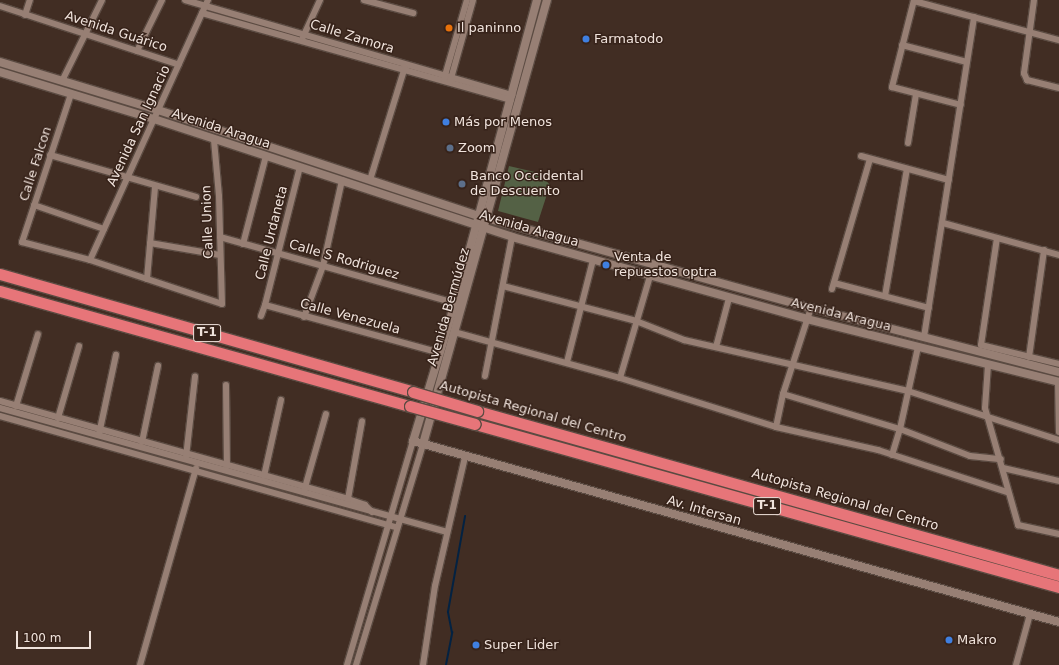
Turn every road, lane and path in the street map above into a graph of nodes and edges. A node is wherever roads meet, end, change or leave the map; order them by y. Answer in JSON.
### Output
{"nodes":[{"id":1,"x":30,"y":0,"type":"edge"},
{"id":2,"x":102,"y":0,"type":"edge"},
{"id":3,"x":162,"y":0,"type":"edge"},
{"id":4,"x":185,"y":0,"type":"edge"},
{"id":5,"x":208,"y":0,"type":"edge"},
{"id":6,"x":320,"y":0,"type":"edge"},
{"id":7,"x":364,"y":0,"type":"edge"},
{"id":8,"x":467,"y":0,"type":"edge"},
{"id":9,"x":473,"y":0,"type":"edge"},
{"id":10,"x":537,"y":0,"type":"edge"},
{"id":11,"x":547,"y":0,"type":"edge"},
{"id":12,"x":1034,"y":0,"type":"edge"},
{"id":13,"x":914,"y":1,"type":"edge"},
{"id":14,"x":0,"y":6,"type":"edge"},
{"id":15,"x":205,"y":6,"type":"junction"},
{"id":16,"x":202,"y":13,"type":"junction"},
{"id":17,"x":413,"y":13,"type":"dead end"},
{"id":18,"x":25,"y":15,"type":"junction"},
{"id":19,"x":974,"y":17,"type":"junction"},
{"id":20,"x":1030,"y":32,"type":"junction"},
{"id":21,"x":86,"y":34,"type":"junction"},
{"id":22,"x":305,"y":34,"type":"junction"},
{"id":23,"x":1059,"y":40,"type":"edge"},
{"id":24,"x":302,"y":41,"type":"junction"},
{"id":25,"x":902,"y":45,"type":"junction"},
{"id":26,"x":137,"y":51,"type":"junction"},
{"id":27,"x":0,"y":62,"type":"edge"},
{"id":28,"x":968,"y":62,"type":"junction"},
{"id":29,"x":179,"y":65,"type":"junction"},
{"id":30,"x":405,"y":68,"type":"junction"},
{"id":31,"x":0,"y":72,"type":"edge"},
{"id":32,"x":447,"y":80,"type":"junction"},
{"id":33,"x":62,"y":82,"type":"junction"},
{"id":34,"x":1059,"y":88,"type":"edge"},
{"id":35,"x":71,"y":94,"type":"junction"},
{"id":36,"x":916,"y":94,"type":"junction"},
{"id":37,"x":512,"y":97,"type":"junction"},
{"id":38,"x":961,"y":105,"type":"junction"},
{"id":39,"x":158,"y":110,"type":"junction"},
{"id":40,"x":154,"y":119,"type":"junction"},
{"id":41,"x":214,"y":140,"type":"junction"},
{"id":42,"x":908,"y":143,"type":"dead end"},
{"id":43,"x":50,"y":155,"type":"junction"},
{"id":44,"x":266,"y":156,"type":"junction"},
{"id":45,"x":861,"y":156,"type":"dead end"},
{"id":46,"x":870,"y":159,"type":"junction"},
{"id":47,"x":300,"y":167,"type":"junction"},
{"id":48,"x":907,"y":169,"type":"junction"},
{"id":49,"x":127,"y":178,"type":"junction"},
{"id":50,"x":342,"y":180,"type":"junction"},
{"id":51,"x":370,"y":180,"type":"junction"},
{"id":52,"x":949,"y":180,"type":"junction"},
{"id":53,"x":155,"y":187,"type":"junction"},
{"id":54,"x":196,"y":197,"type":"dead end"},
{"id":55,"x":34,"y":205,"type":"junction"},
{"id":56,"x":483,"y":217,"type":"junction"},
{"id":57,"x":942,"y":223,"type":"junction"},
{"id":58,"x":480,"y":227,"type":"junction"},
{"id":59,"x":104,"y":229,"type":"junction"},
{"id":60,"x":220,"y":237,"type":"junction"},
{"id":61,"x":512,"y":237,"type":"junction"},
{"id":62,"x":997,"y":238,"type":"junction"},
{"id":63,"x":150,"y":243,"type":"junction"},
{"id":64,"x":243,"y":244,"type":"junction"},
{"id":65,"x":1044,"y":250,"type":"junction"},
{"id":66,"x":279,"y":254,"type":"junction"},
{"id":67,"x":220,"y":255,"type":"junction"},
{"id":68,"x":1059,"y":255,"type":"edge"},
{"id":69,"x":90,"y":260,"type":"junction"},
{"id":70,"x":593,"y":260,"type":"junction"},
{"id":71,"x":323,"y":266,"type":"junction"},
{"id":72,"x":0,"y":274,"type":"edge"},
{"id":73,"x":650,"y":276,"type":"junction"},
{"id":74,"x":147,"y":279,"type":"junction"},
{"id":75,"x":503,"y":286,"type":"junction"},
{"id":76,"x":0,"y":291,"type":"edge"},
{"id":77,"x":885,"y":296,"type":"junction"},
{"id":78,"x":729,"y":298,"type":"junction"},
{"id":79,"x":459,"y":304,"type":"junction"},
{"id":80,"x":265,"y":305,"type":"junction"},
{"id":81,"x":581,"y":307,"type":"junction"},
{"id":82,"x":811,"y":308,"type":"junction"},
{"id":83,"x":929,"y":308,"type":"junction"},
{"id":84,"x":261,"y":316,"type":"dead end"},
{"id":85,"x":304,"y":317,"type":"junction"},
{"id":86,"x":807,"y":319,"type":"junction"},
{"id":87,"x":636,"y":321,"type":"junction"},
{"id":88,"x":454,"y":332,"type":"junction"},
{"id":89,"x":38,"y":334,"type":"dead end"},
{"id":90,"x":924,"y":337,"type":"junction"},
{"id":91,"x":493,"y":341,"type":"junction"},
{"id":92,"x":79,"y":346,"type":"dead end"},
{"id":93,"x":716,"y":347,"type":"junction"},
{"id":94,"x":918,"y":347,"type":"junction"},
{"id":95,"x":440,"y":353,"type":"junction"},
{"id":96,"x":116,"y":355,"type":"dead end"},
{"id":97,"x":1029,"y":357,"type":"junction"},
{"id":98,"x":567,"y":362,"type":"junction"},
{"id":99,"x":794,"y":363,"type":"junction"},
{"id":100,"x":1059,"y":364,"type":"edge"},
{"id":101,"x":988,"y":365,"type":"junction"},
{"id":102,"x":158,"y":366,"type":"dead end"},
{"id":103,"x":1059,"y":372,"type":"edge"},
{"id":104,"x":485,"y":376,"type":"dead end"},
{"id":105,"x":195,"y":377,"type":"dead end"},
{"id":106,"x":620,"y":378,"type":"junction"},
{"id":107,"x":1059,"y":382,"type":"edge"},
{"id":108,"x":226,"y":385,"type":"dead end"},
{"id":109,"x":908,"y":391,"type":"junction"},
{"id":110,"x":783,"y":394,"type":"junction"},
{"id":111,"x":281,"y":400,"type":"dead end"},
{"id":112,"x":0,"y":401,"type":"edge"},
{"id":113,"x":16,"y":406,"type":"junction"},
{"id":114,"x":0,"y":408,"type":"edge"},
{"id":115,"x":326,"y":414,"type":"dead end"},
{"id":116,"x":0,"y":416,"type":"edge"},
{"id":117,"x":58,"y":418,"type":"junction"},
{"id":118,"x":989,"y":418,"type":"junction"},
{"id":119,"x":362,"y":421,"type":"dead end"},
{"id":120,"x":776,"y":427,"type":"junction"},
{"id":121,"x":900,"y":429,"type":"junction"},
{"id":122,"x":1059,"y":432,"type":"edge"},
{"id":123,"x":99,"y":433,"type":"junction"},
{"id":124,"x":1059,"y":440,"type":"edge"},
{"id":125,"x":413,"y":441,"type":"junction"},
{"id":126,"x":142,"y":442,"type":"junction"},
{"id":127,"x":423,"y":444,"type":"junction"},
{"id":128,"x":892,"y":455,"type":"junction"},
{"id":129,"x":465,"y":456,"type":"junction"},
{"id":130,"x":1001,"y":459,"type":"junction"},
{"id":131,"x":185,"y":461,"type":"junction"},
{"id":132,"x":197,"y":464,"type":"junction"},
{"id":133,"x":227,"y":466,"type":"junction"},
{"id":134,"x":1003,"y":468,"type":"junction"},
{"id":135,"x":264,"y":476,"type":"junction"},
{"id":136,"x":1059,"y":481,"type":"edge"},
{"id":137,"x":304,"y":490,"type":"junction"},
{"id":138,"x":1008,"y":492,"type":"junction"},
{"id":139,"x":348,"y":499,"type":"junction"},
{"id":140,"x":372,"y":512,"type":"junction"},
{"id":141,"x":389,"y":517,"type":"junction"},
{"id":142,"x":399,"y":519,"type":"junction"},
{"id":143,"x":387,"y":525,"type":"junction"},
{"id":144,"x":396,"y":527,"type":"junction"},
{"id":145,"x":447,"y":532,"type":"junction"},
{"id":146,"x":1059,"y":534,"type":"edge"},
{"id":147,"x":1059,"y":575,"type":"edge"},
{"id":148,"x":1059,"y":587,"type":"edge"},
{"id":149,"x":1030,"y":614,"type":"junction"},
{"id":150,"x":1059,"y":622,"type":"edge"},
{"id":151,"x":140,"y":665,"type":"edge"},
{"id":152,"x":347,"y":665,"type":"edge"},
{"id":153,"x":356,"y":665,"type":"edge"},
{"id":154,"x":423,"y":665,"type":"edge"},
{"id":155,"x":1016,"y":665,"type":"edge"}],
"edges":[{"from":1,"to":18,"type":"street"},
{"from":2,"to":21,"type":"street"},
{"from":3,"to":26,"type":"street"},
{"from":4,"to":15,"type":"street","name":"Calle Zamora"},
{"from":5,"to":15,"type":"street","name":"Avenida San Ignacio"},
{"from":6,"to":22,"type":"street"},
{"from":7,"to":17,"type":"street"},
{"from":8,"to":32,"type":"street"},
{"from":9,"to":32,"type":"street"},
{"from":10,"to":37,"type":"street","name":"Avenida Bermúdez"},
{"from":11,"to":56,"type":"street","name":"Avenida Bermúdez"},
{"from":12,"to":20,"type":"street"},
{"from":13,"to":19,"type":"street"},
{"from":13,"to":25,"type":"street"},
{"from":14,"to":18,"type":"street","name":"Avenida Guárico"},
{"from":15,"to":16,"type":"street","name":"Avenida San Ignacio"},
{"from":15,"to":22,"type":"street","name":"Calle Zamora"},
{"from":16,"to":24,"type":"street","name":"Calle Zamora"},
{"from":16,"to":29,"type":"street","name":"Avenida San Ignacio"},
{"from":18,"to":21,"type":"street","name":"Avenida Guárico"},
{"from":19,"to":20,"type":"street"},
{"from":19,"to":28,"type":"street"},
{"from":20,"to":23,"type":"street"},
{"from":20,"to":34,"type":"street"},
{"from":21,"to":26,"type":"street","name":"Avenida Guárico"},
{"from":21,"to":33,"type":"street"},
{"from":22,"to":24,"type":"street"},
{"from":22,"to":30,"type":"street","name":"Calle Zamora"},
{"from":24,"to":30,"type":"street","name":"Calle Zamora"},
{"from":25,"to":28,"type":"street"},
{"from":25,"to":36,"type":"street"},
{"from":26,"to":29,"type":"street","name":"Avenida Guárico"},
{"from":27,"to":33,"type":"street","name":"Avenida Aragua"},
{"from":28,"to":38,"type":"street"},
{"from":29,"to":39,"type":"street","name":"Avenida San Ignacio"},
{"from":30,"to":32,"type":"street","name":"Calle Zamora"},
{"from":30,"to":51,"type":"street"},
{"from":31,"to":35,"type":"street","name":"Avenida Aragua"},
{"from":32,"to":37,"type":"street","name":"Calle Zamora"},
{"from":33,"to":39,"type":"street","name":"Avenida Aragua"},
{"from":35,"to":40,"type":"street","name":"Avenida Aragua"},
{"from":35,"to":43,"type":"street","name":"Calle Falcon"},
{"from":36,"to":38,"type":"street"},
{"from":36,"to":42,"type":"street"},
{"from":37,"to":56,"type":"street","name":"Avenida Bermúdez"},
{"from":38,"to":52,"type":"street"},
{"from":39,"to":40,"type":"street","name":"Avenida San Ignacio"},
{"from":39,"to":51,"type":"street","name":"Avenida Aragua"},
{"from":40,"to":41,"type":"street","name":"Avenida Aragua"},
{"from":40,"to":49,"type":"street","name":"Avenida San Ignacio"},
{"from":41,"to":44,"type":"street","name":"Avenida Aragua"},
{"from":41,"to":60,"type":"street","name":"Calle Union"},
{"from":43,"to":49,"type":"street"},
{"from":43,"to":55,"type":"street","name":"Calle Falcon"},
{"from":44,"to":47,"type":"street","name":"Avenida Aragua"},
{"from":44,"to":64,"type":"street"},
{"from":45,"to":46,"type":"street"},
{"from":46,"to":48,"type":"street"},
{"from":46,"to":77,"type":"street"},
{"from":47,"to":50,"type":"street","name":"Avenida Aragua"},
{"from":47,"to":66,"type":"street","name":"Calle Urdaneta"},
{"from":48,"to":52,"type":"street"},
{"from":48,"to":77,"type":"street"},
{"from":49,"to":53,"type":"street"},
{"from":49,"to":59,"type":"street","name":"Avenida San Ignacio"},
{"from":50,"to":58,"type":"street","name":"Avenida Aragua"},
{"from":50,"to":71,"type":"street"},
{"from":51,"to":56,"type":"street","name":"Avenida Aragua"},
{"from":52,"to":57,"type":"street"},
{"from":53,"to":54,"type":"street"},
{"from":53,"to":63,"type":"street"},
{"from":55,"to":59,"type":"street"},
{"from":55,"to":69,"type":"street","name":"Calle Falcon"},
{"from":56,"to":58,"type":"street","name":"Avenida Bermúdez"},
{"from":56,"to":82,"type":"street","name":"Avenida Aragua"},
{"from":57,"to":62,"type":"street"},
{"from":57,"to":83,"type":"street"},
{"from":58,"to":61,"type":"street","name":"Avenida Aragua"},
{"from":58,"to":79,"type":"street","name":"Avenida Bermúdez"},
{"from":59,"to":69,"type":"street","name":"Avenida San Ignacio"},
{"from":60,"to":64,"type":"street","name":"Calle S Rodriguez"},
{"from":60,"to":67,"type":"street","name":"Calle Union"},
{"from":61,"to":70,"type":"street","name":"Avenida Aragua"},
{"from":61,"to":75,"type":"street"},
{"from":62,"to":65,"type":"street"},
{"from":62,"to":97,"type":"street"},
{"from":63,"to":67,"type":"street"},
{"from":63,"to":74,"type":"street"},
{"from":64,"to":66,"type":"street","name":"Calle S Rodriguez"},
{"from":65,"to":68,"type":"street"},
{"from":65,"to":97,"type":"street"},
{"from":66,"to":71,"type":"street","name":"Calle S Rodriguez"},
{"from":66,"to":80,"type":"street","name":"Calle Urdaneta"},
{"from":67,"to":74,"type":"street","name":"Calle Union"},
{"from":69,"to":74,"type":"street"},
{"from":70,"to":73,"type":"street","name":"Avenida Aragua"},
{"from":70,"to":81,"type":"street"},
{"from":71,"to":79,"type":"street","name":"Calle S Rodriguez"},
{"from":71,"to":85,"type":"street"},
{"from":72,"to":147,"type":"highway","name":"Autopista Regional del Centro","number":"T-1","bridge":true},
{"from":73,"to":78,"type":"street","name":"Avenida Aragua"},
{"from":73,"to":87,"type":"street"},
{"from":75,"to":81,"type":"street"},
{"from":75,"to":91,"type":"street"},
{"from":76,"to":148,"type":"highway","name":"Autopista Regional del Centro","number":"T-1","bridge":true},
{"from":77,"to":83,"type":"street"},
{"from":78,"to":86,"type":"street","name":"Avenida Aragua"},
{"from":78,"to":93,"type":"street"},
{"from":79,"to":88,"type":"street","name":"Avenida Bermúdez"},
{"from":79,"to":95,"type":"street","name":"Avenida Bermúdez"},
{"from":80,"to":84,"type":"street"},
{"from":80,"to":85,"type":"street","name":"Calle Venezuela"},
{"from":81,"to":87,"type":"street"},
{"from":81,"to":98,"type":"street"},
{"from":82,"to":86,"type":"street"},
{"from":82,"to":90,"type":"street","name":"Avenida Aragua"},
{"from":83,"to":90,"type":"street"},
{"from":85,"to":95,"type":"street","name":"Calle Venezuela"},
{"from":86,"to":94,"type":"street","name":"Avenida Aragua"},
{"from":86,"to":99,"type":"street"},
{"from":87,"to":93,"type":"street"},
{"from":87,"to":106,"type":"street"},
{"from":88,"to":91,"type":"street"},
{"from":88,"to":127,"type":"street","name":"Avenida Bermúdez"},
{"from":89,"to":113,"type":"street"},
{"from":90,"to":103,"type":"street","name":"Avenida Aragua"},
{"from":91,"to":98,"type":"street"},
{"from":91,"to":104,"type":"street"},
{"from":92,"to":117,"type":"street"},
{"from":93,"to":99,"type":"street"},
{"from":94,"to":101,"type":"street","name":"Avenida Aragua"},
{"from":94,"to":109,"type":"street"},
{"from":95,"to":125,"type":"street","name":"Avenida Bermúdez"},
{"from":96,"to":123,"type":"street"},
{"from":97,"to":100,"type":"street"},
{"from":98,"to":106,"type":"street"},
{"from":99,"to":109,"type":"street"},
{"from":99,"to":110,"type":"street"},
{"from":101,"to":107,"type":"street","name":"Avenida Aragua"},
{"from":101,"to":118,"type":"street"},
{"from":102,"to":126,"type":"street"},
{"from":105,"to":131,"type":"street"},
{"from":106,"to":120,"type":"street"},
{"from":107,"to":122,"type":"street"},
{"from":108,"to":133,"type":"street"},
{"from":109,"to":118,"type":"street"},
{"from":109,"to":121,"type":"street"},
{"from":110,"to":120,"type":"street"},
{"from":110,"to":121,"type":"street"},
{"from":111,"to":135,"type":"street"},
{"from":112,"to":113,"type":"street"},
{"from":113,"to":117,"type":"street"},
{"from":114,"to":123,"type":"street"},
{"from":115,"to":137,"type":"street"},
{"from":116,"to":131,"type":"street"},
{"from":117,"to":123,"type":"street"},
{"from":118,"to":124,"type":"street"},
{"from":118,"to":130,"type":"street"},
{"from":119,"to":139,"type":"street"},
{"from":120,"to":128,"type":"street"},
{"from":121,"to":128,"type":"street"},
{"from":121,"to":130,"type":"street"},
{"from":123,"to":126,"type":"street"},
{"from":123,"to":131,"type":"street"},
{"from":125,"to":127,"type":"street","name":"Av. Intersan"},
{"from":125,"to":141,"type":"street","name":"Avenida Bermúdez"},
{"from":126,"to":131,"type":"street"},
{"from":127,"to":129,"type":"street","name":"Av. Intersan"},
{"from":127,"to":142,"type":"street","name":"Avenida Bermúdez"},
{"from":128,"to":138,"type":"street"},
{"from":129,"to":145,"type":"street"},
{"from":129,"to":149,"type":"street","name":"Av. Intersan"},
{"from":130,"to":134,"type":"street"},
{"from":131,"to":132,"type":"street"},
{"from":132,"to":133,"type":"street"},
{"from":132,"to":137,"type":"street"},
{"from":132,"to":143,"type":"street"},
{"from":132,"to":151,"type":"street"},
{"from":133,"to":135,"type":"street"},
{"from":134,"to":136,"type":"street"},
{"from":134,"to":138,"type":"street"},
{"from":135,"to":137,"type":"street"},
{"from":137,"to":139,"type":"street"},
{"from":137,"to":140,"type":"street"},
{"from":138,"to":146,"type":"street"},
{"from":139,"to":140,"type":"street"},
{"from":140,"to":141,"type":"street"},
{"from":141,"to":142,"type":"street"},
{"from":141,"to":143,"type":"street","name":"Avenida Bermúdez"},
{"from":142,"to":144,"type":"street","name":"Avenida Bermúdez"},
{"from":142,"to":145,"type":"street"},
{"from":143,"to":144,"type":"street"},
{"from":143,"to":152,"type":"street","name":"Avenida Bermúdez"},
{"from":144,"to":153,"type":"street","name":"Avenida Bermúdez"},
{"from":145,"to":154,"type":"street"},
{"from":149,"to":150,"type":"street","name":"Av. Intersan"},
{"from":149,"to":155,"type":"street"}]}
